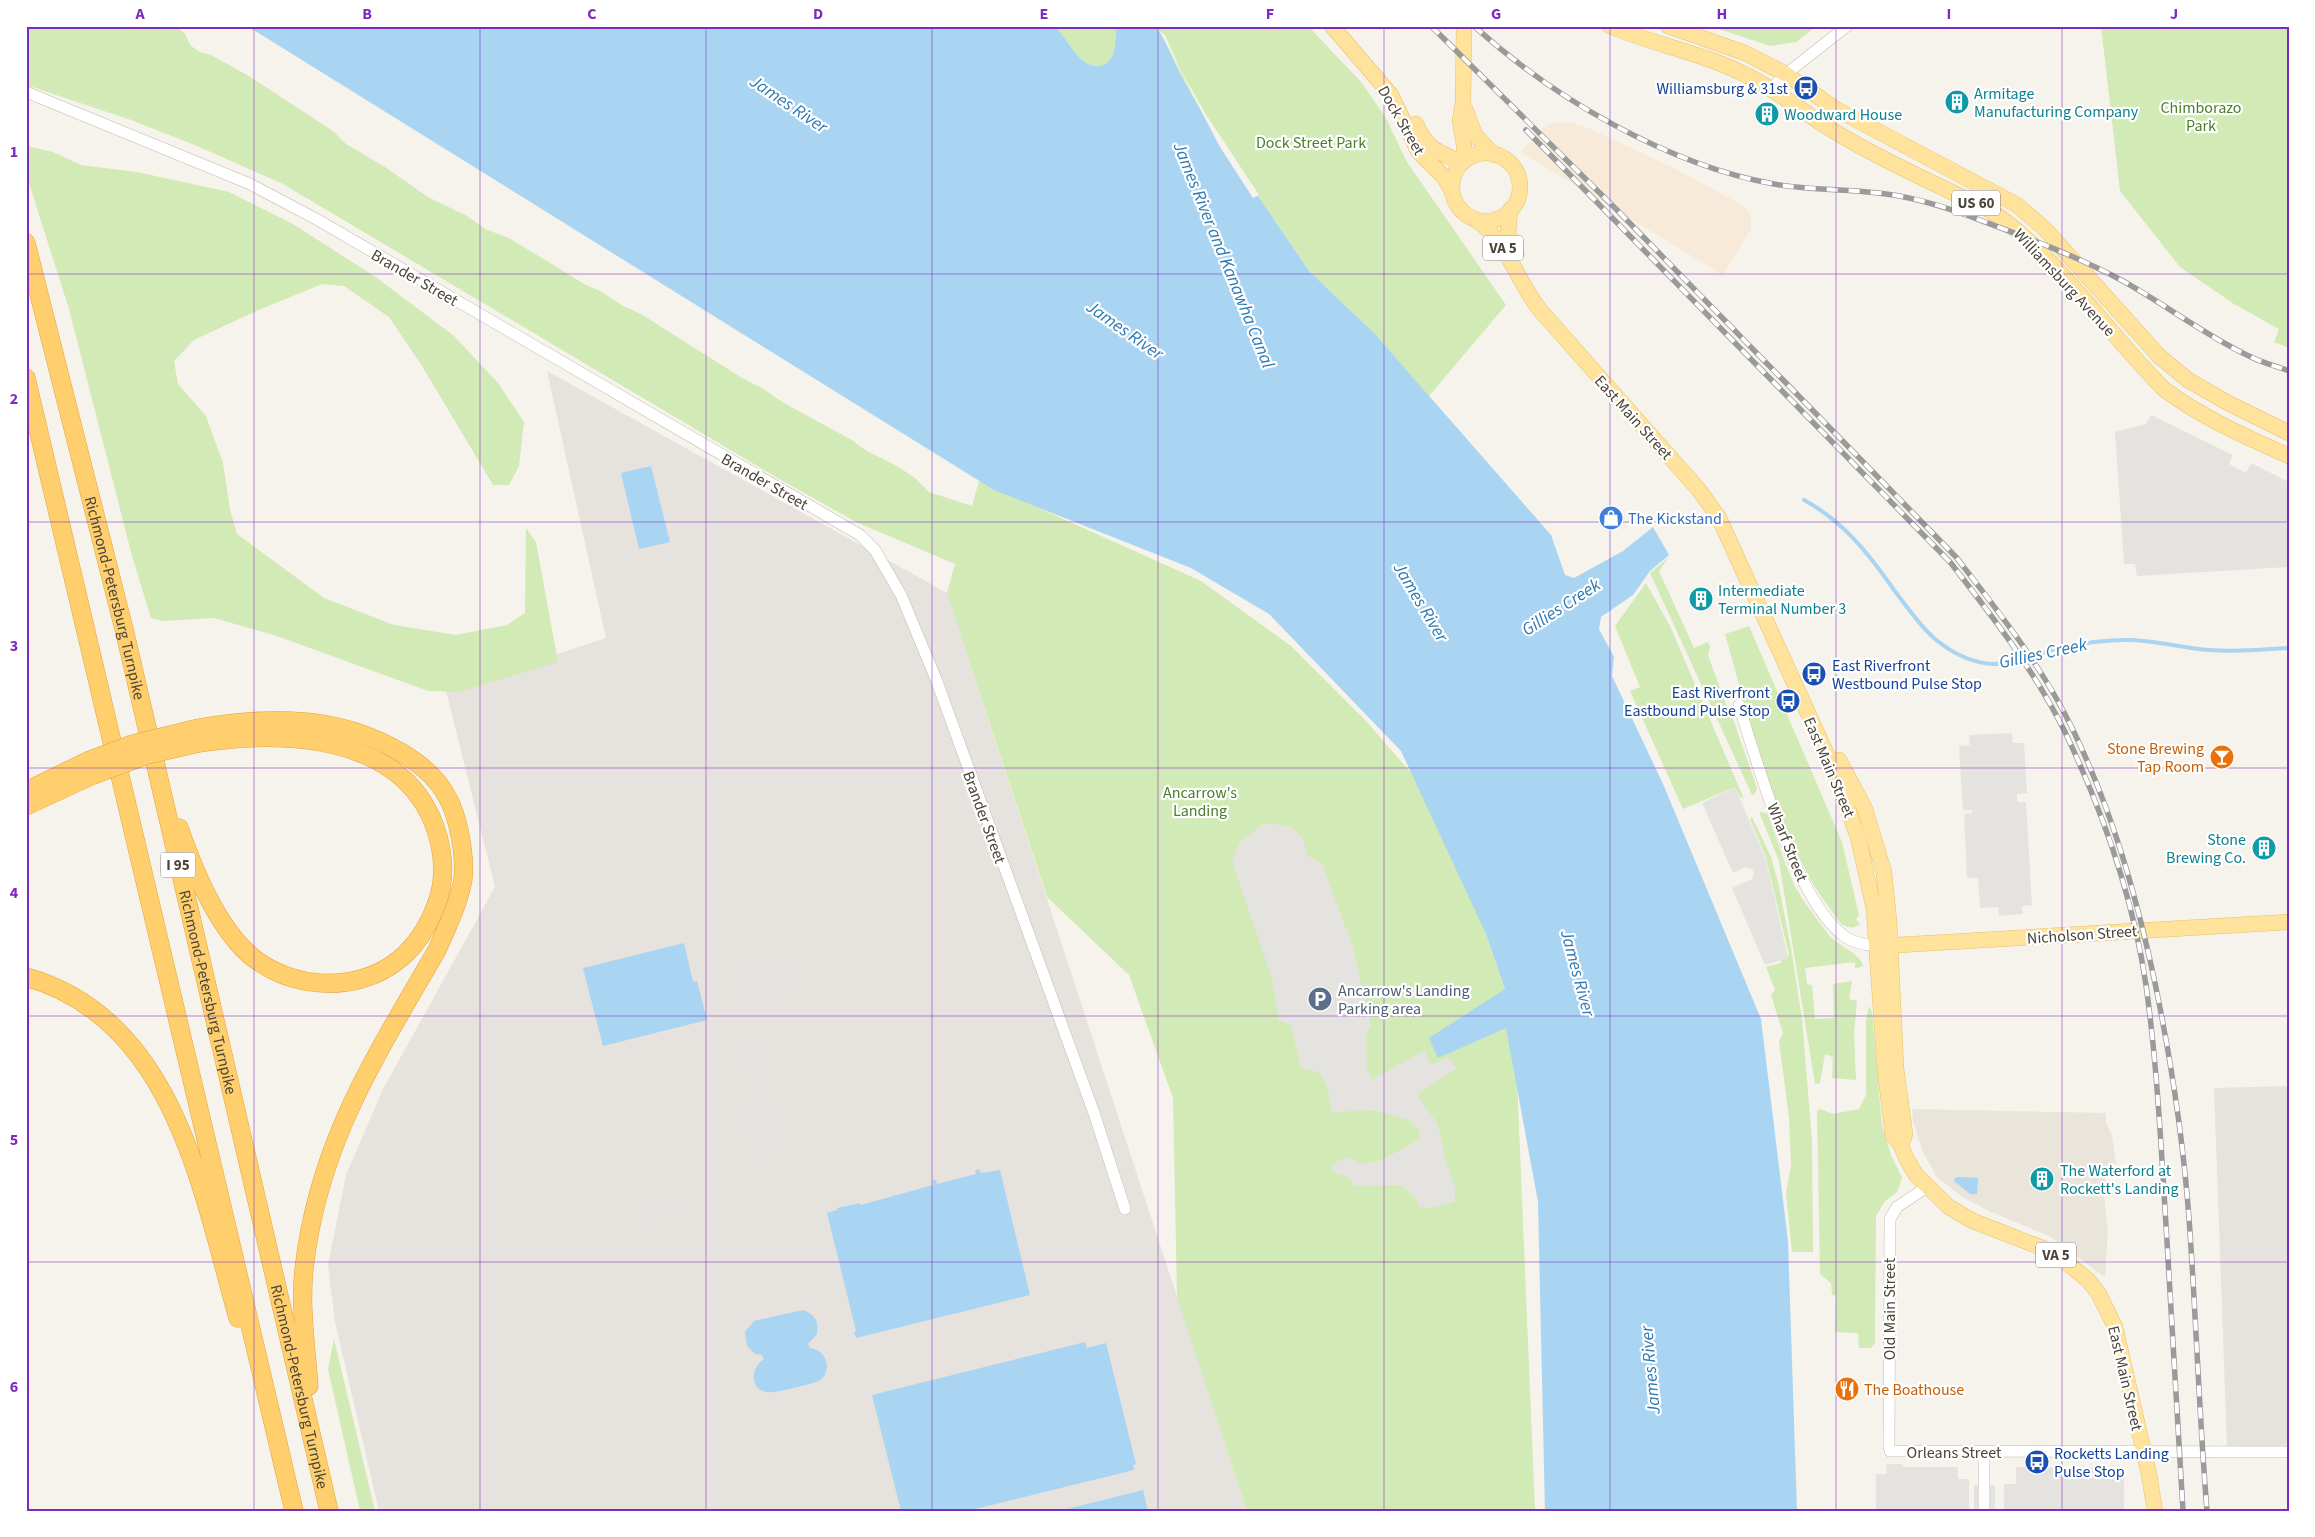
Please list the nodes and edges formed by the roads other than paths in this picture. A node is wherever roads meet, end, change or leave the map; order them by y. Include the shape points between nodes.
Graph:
1 (1332, 26) edge
2 (1341, 26) edge
3 (1610, 26) edge
4 (1668, 26) edge
5 (1847, 26) edge
6 (1464, 27) edge
7 (1786, 74) junction
8 (1772, 88) junction
9 (26, 92) edge
10 (1463, 103) junction
11 (1494, 155) junction
12 (1463, 162) junction
13 (1452, 191) junction
14 (1510, 210) junction
15 (1476, 220) junction
16 (26, 243) edge
17 (26, 378) edge
18 (2289, 433) edge
19 (2289, 456) edge
20 (136, 680) junction
21 (1739, 705) dead end
22 (199, 736) junction
23 (91, 768) junction
24 (26, 791) edge
25 (26, 806) edge
26 (2289, 922) edge
27 (1883, 946) junction
28 (26, 977) edge
29 (1927, 1187) junction
30 (1125, 1209) dead end
31 (276, 1436) junction
32 (1889, 1450) joint
33 (1984, 1452) junction
34 (2143, 1452) junction
35 (2289, 1452) edge
36 (324, 1488) junction
37 (294, 1511) edge
38 (330, 1511) edge
39 (1984, 1511) edge
40 (2155, 1511) edge

1 - 13 main road, Dock Street via 1388,90 1418,151
2 - 12 main road, Dock Street via 1396,87 1426,142 1442,155
3 - 8 main road, Williamsburg Avenue / US 60 via 1724,64
4 - 7 main road, Williamsburg Avenue / US 60 via 1737,49
5 - 7 street
6 - 10 main road, VA 5
7 - 8 street
7 - 18 main road, Williamsburg Avenue / US 60 via 1834,108 2017,206 2045,230 2159,356 2188,380
8 - 19 main road, Williamsburg Avenue / US 60 via 1853,142 2009,223 2047,259 2165,390 2213,421
9 - 30 street, Brander Street via 250,184 310,216 860,535 875,550 901,595 936,679 1094,1113
10 - 11 main road, VA 5 via 1475,135
10 - 12 main road, VA 5 via 1460,121
11 - 12 main road via 1475,155
11 - 14 main road, VA 5 via 1506,160 1517,175 1519,193
12 - 13 main road, VA 5 via 1453,178
13 - 15 main road, VA 5 via 1462,212
14 - 15 main road via 1505,216 1491,221
14 - 27 main road, East Main Street / VA 5 via 1510,242 1542,297 1710,487 1730,518 1870,822 1884,872
15 - 27 main road, East Main Street / VA 5 via 1498,240 1540,310 1699,490 1719,518 1846,800 1861,846
16 - 20 highway, Richmond-Petersburg Turnpike / I 95
17 - 31 highway, Richmond-Petersburg Turnpike / I 95
20 - 22 highway via 160,772 185,844 206,892 238,943 272,970 320,983 364,978 384,970 408,951 432,915 442,878 436,830 410,787 366,756 321,741
20 - 36 highway, Richmond-Petersburg Turnpike / I 95
21 - 27 street, Wharf Street via 1777,817 1806,887 1838,932 1858,944
22 - 23 highway, bridge via 147,755
22 - 36 highway via 251,721 295,720 347,728 384,742 417,763 440,783 452,805 462,849 460,890 438,950 350,1104 328,1159 316,1202 304,1270 304,1298 310,1394
23 - 24 highway
23 - 25 highway
26 - 27 main road, Nicholson Street
27 - 29 main road, East Main Street / VA 5 via 1904,1134 1901,1145 1906,1158
28 - 31 highway via 69,995 107,1021 138,1053 163,1093 193,1164
29 - 32 street, Old Main Street via 1897,1207 1890,1220
29 - 34 main road, East Main Street / VA 5 via 1959,1214 2045,1249 2088,1280 2099,1294 2115,1327
31 - 37 highway, Richmond-Petersburg Turnpike / I 95
32 - 33 street, Orleans Street
33 - 34 street, Orleans Street
33 - 39 street
34 - 35 street, Orleans Street
34 - 40 main road, East Main Street / VA 5
36 - 38 highway, Richmond-Petersburg Turnpike / I 95

